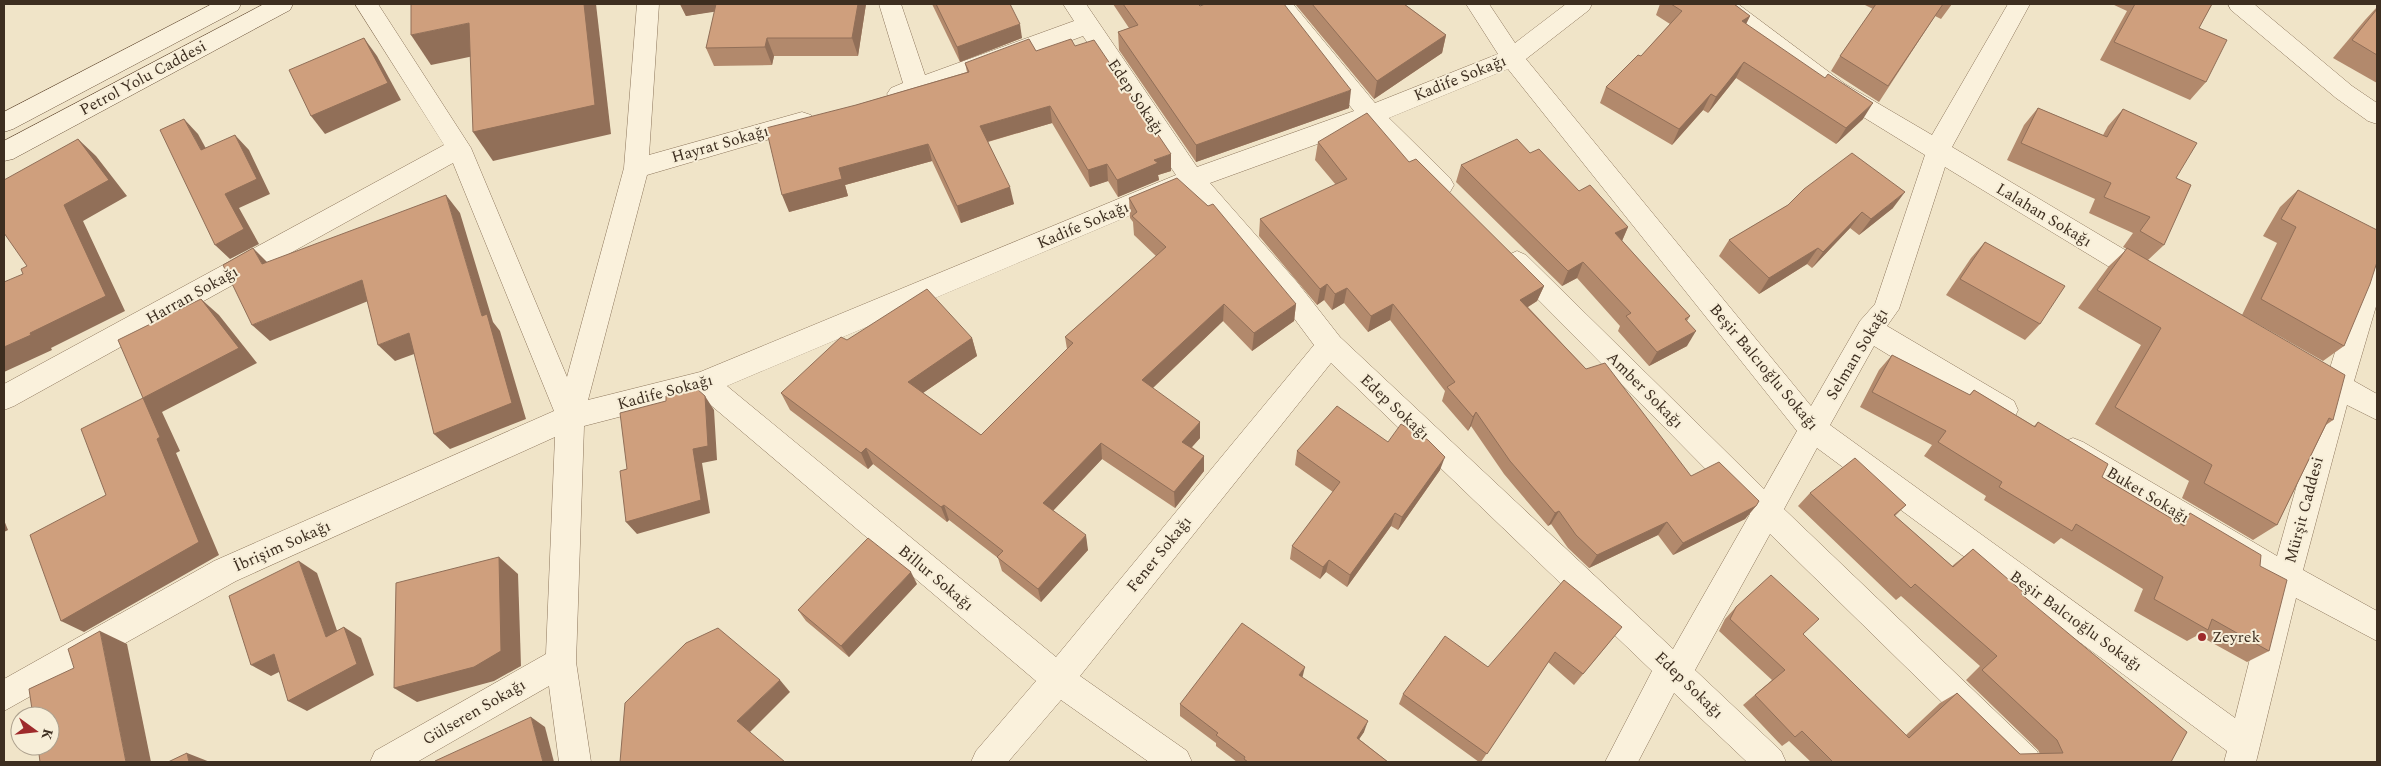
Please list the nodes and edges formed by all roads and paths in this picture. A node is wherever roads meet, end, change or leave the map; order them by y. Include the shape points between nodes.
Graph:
1 (230, 4) edge
2 (282, 4) edge
3 (366, 4) edge
4 (648, 4) edge
5 (890, 4) edge
6 (1280, 4) edge
7 (1477, 4) edge
8 (1581, 4) edge
9 (1723, 4) edge
10 (2020, 4) edge
11 (2239, 4) edge
12 (1081, 14) edge
13 (1512, 58) junction
14 (917, 89) junction
15 (879, 99) edge
16 (823, 115) edge
17 (1371, 115) junction
18 (2377, 115) edge
19 (4, 123) edge
20 (459, 148) junction
21 (1938, 151) junction
22 (4, 152) edge
23 (636, 168) junction
24 (1192, 179) junction
25 (1461, 205) edge
26 (1502, 247) edge
27 (2377, 261) edge
28 (2165, 286) edge
29 (1869, 329) junction
30 (1330, 345) junction
31 (2286, 357) edge
32 (704, 383) junction
33 (2338, 387) junction
34 (4, 398) edge
35 (2377, 408) edge
36 (570, 417) junction
37 (1813, 429) junction
38 (1766, 511) junction
39 (2286, 578) junction
40 (2377, 627) edge
41 (561, 662) junction
42 (1671, 667) junction
43 (1058, 679) junction
44 (4, 696) edge
45 (2242, 753) edge
46 (386, 762) edge
47 (575, 762) edge
48 (987, 762) edge
49 (1176, 762) edge
50 (1621, 762) edge
51 (1770, 762) edge
52 (2026, 762) edge

1 - 19 street, Petrol Yolu Caddesi
2 - 22 street, Petrol Yolu Caddesi
3 - 20 street
4 - 23 street
5 - 14 street
6 - 17 street
7 - 13 street, Beşir Balcıoğlu Sokağı
8 - 13 street, Kadife Sokağı
9 - 21 street, Lalahan Sokağı via 1837,90
10 - 21 street, Selman Sokağı
11 - 18 street via 2344,92
12 - 14 street
12 - 24 street, Edep Sokağı
13 - 17 street, Kadife Sokağı
13 - 37 street, Beşir Balcıoğlu Sokağı
14 - 15 street
16 - 23 street, Hayrat Sokağı
17 - 24 street, Kadife Sokağı
17 - 25 street
20 - 34 street, Harran Sokağı
20 - 36 street
21 - 28 street, Lalahan Sokağı
21 - 29 street, Selman Sokağı via 1886,309
23 - 36 street
24 - 30 street, Edep Sokağı via 1288,290
24 - 32 street, Kadife Sokağı
26 - 38 street, Amber Sokağı
27 - 33 street, Mürşit Caddesi
29 - 37 street, Selman Sokağı
29 - 39 street, Buket Sokağı
30 - 42 street, Edep Sokağı
30 - 43 street, Fener Sokağı
31 - 33 street
32 - 36 street, Kadife Sokağı
32 - 43 street, Billur Sokağı
33 - 35 street
33 - 39 street, Mürşit Caddesi
36 - 41 street
36 - 44 street, İbrişim Sokağı via 225,571
37 - 38 street, Selman Sokağı
37 - 45 street, Beşir Balcıoğlu Sokağı
38 - 42 street, Selman Sokağı via 1678,671
38 - 52 street, Amber Sokağı
39 - 40 street, Buket Sokağı
39 - 45 street, Mürşit Caddesi
41 - 46 street, Gülseren Sokağı
41 - 47 street
42 - 50 street, Selman Sokağı
42 - 51 street, Edep Sokağı
43 - 48 street, Fener Sokağı
43 - 49 street, Billur Sokağı

